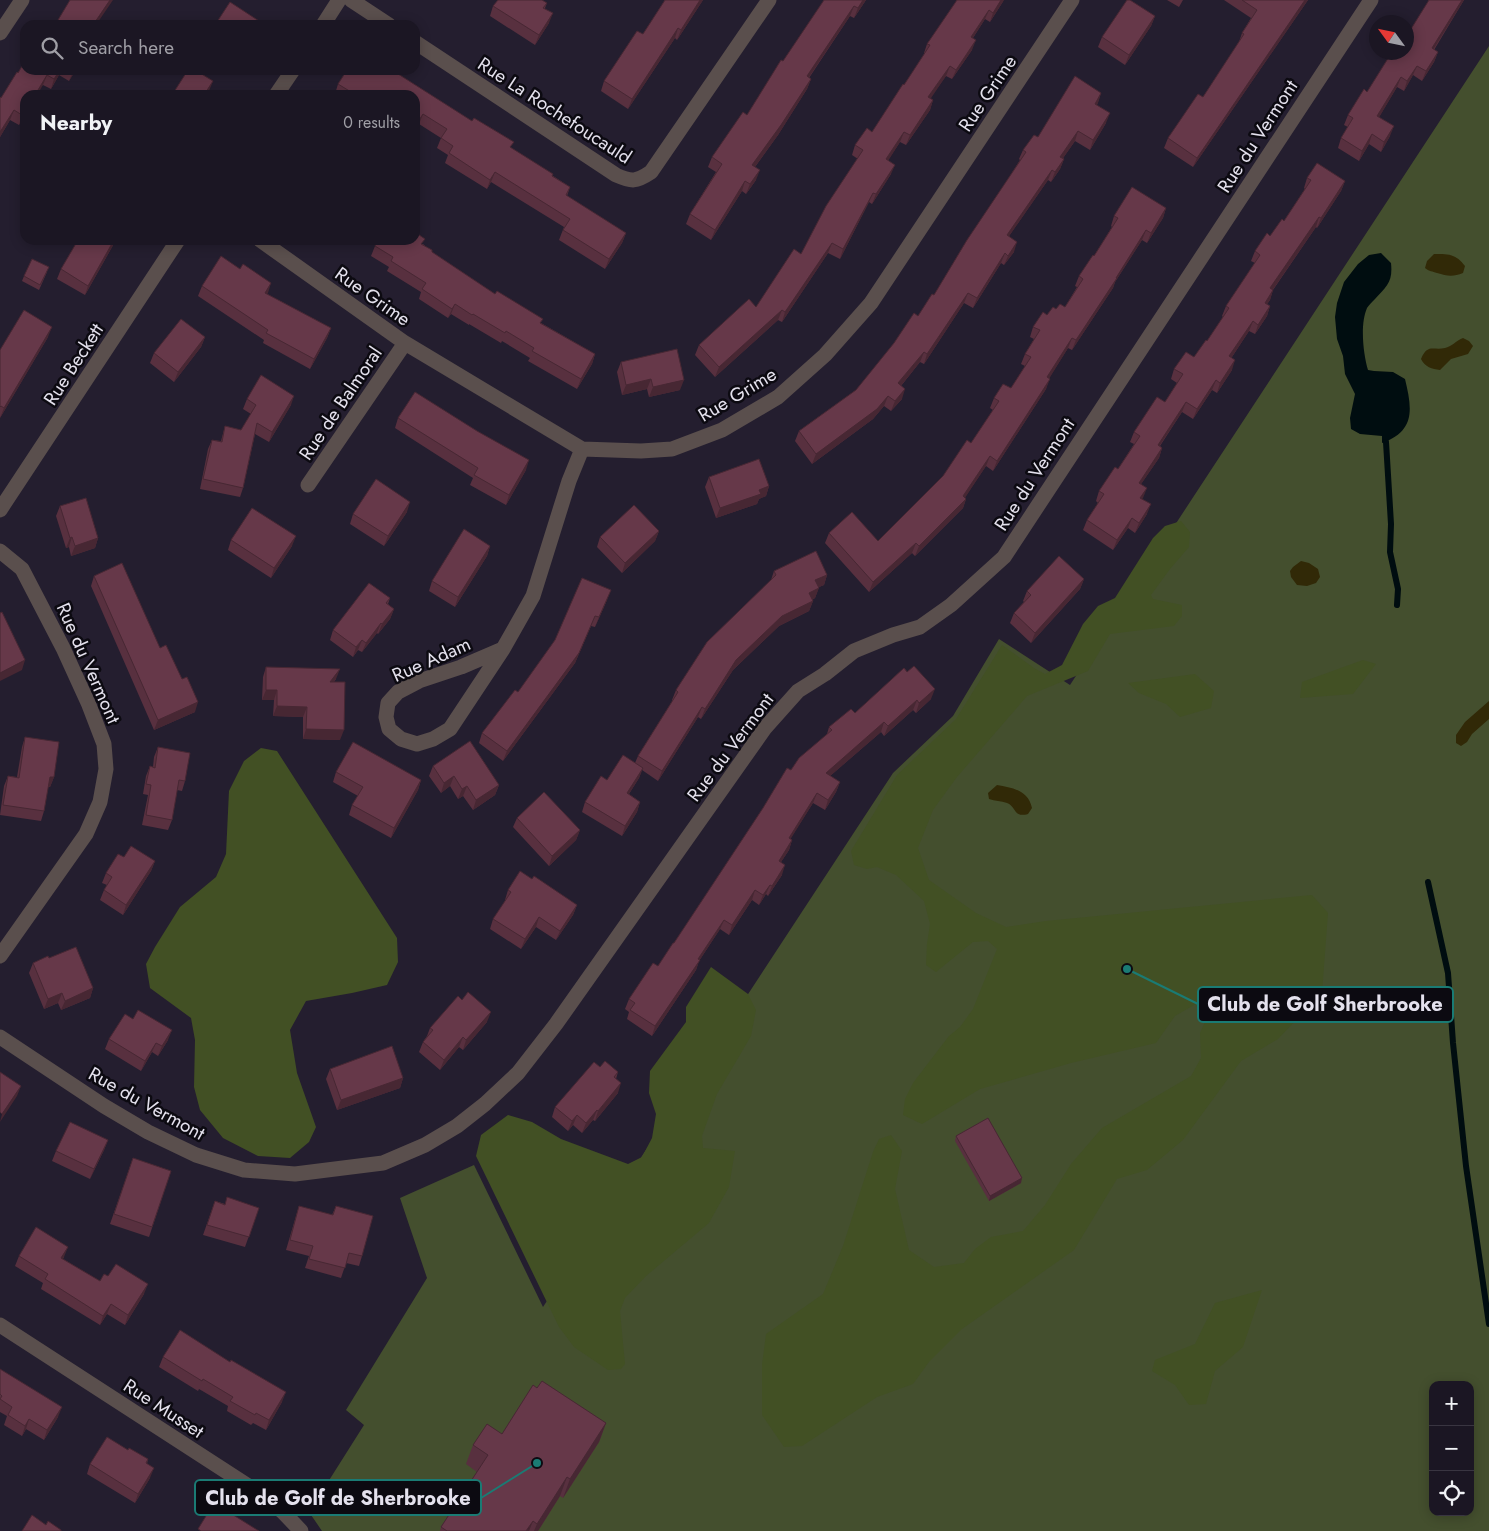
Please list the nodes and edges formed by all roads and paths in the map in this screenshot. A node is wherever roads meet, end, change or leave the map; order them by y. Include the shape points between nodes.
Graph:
1 (22, 0) edge
2 (339, 0) edge
3 (351, 0) edge
4 (769, 0) edge
5 (1072, 0) edge
6 (1370, 0) edge
7 (326, 20) edge
8 (381, 20) edge
9 (0, 33) edge
10 (420, 45) edge
11 (289, 75) edge
12 (279, 90) edge
13 (175, 245) edge
14 (267, 245) edge
15 (405, 343) junction
16 (582, 449) junction
17 (308, 485) dead end
18 (0, 510) edge
19 (0, 551) edge
20 (503, 649) junction
21 (0, 956) edge
22 (0, 1037) edge
23 (0, 1325) edge
24 (301, 1531) edge

1 - 9 street
2 - 7 street
3 - 8 street
4 - 10 street, Rue La Rochefoucauld via 651,172 640,180 629,181 616,175
5 - 16 street, Rue Grime via 871,303 825,355 778,397 722,430 672,449
6 - 22 street, Rue du Vermont via 1004,557 951,605 920,627 854,651 798,691 765,728 518,1073 457,1126 425,1145 383,1163 295,1174 244,1170 196,1155 148,1132
11 - 12 street
13 - 18 street, Rue Beckett
14 - 15 street, Rue Grime
15 - 16 street, Rue Grime
15 - 17 street, Rue de Balmoral
16 - 20 street, Rue Adam via 533,596
19 - 21 street, Rue du Vermont via 22,569 63,648 104,744 106,768 100,802 86,834
20 - 20 street, Rue Adam via 450,729 417,744 401,739 389,729 386,717 388,703 398,692
23 - 24 street, Rue Musset via 267,1498

